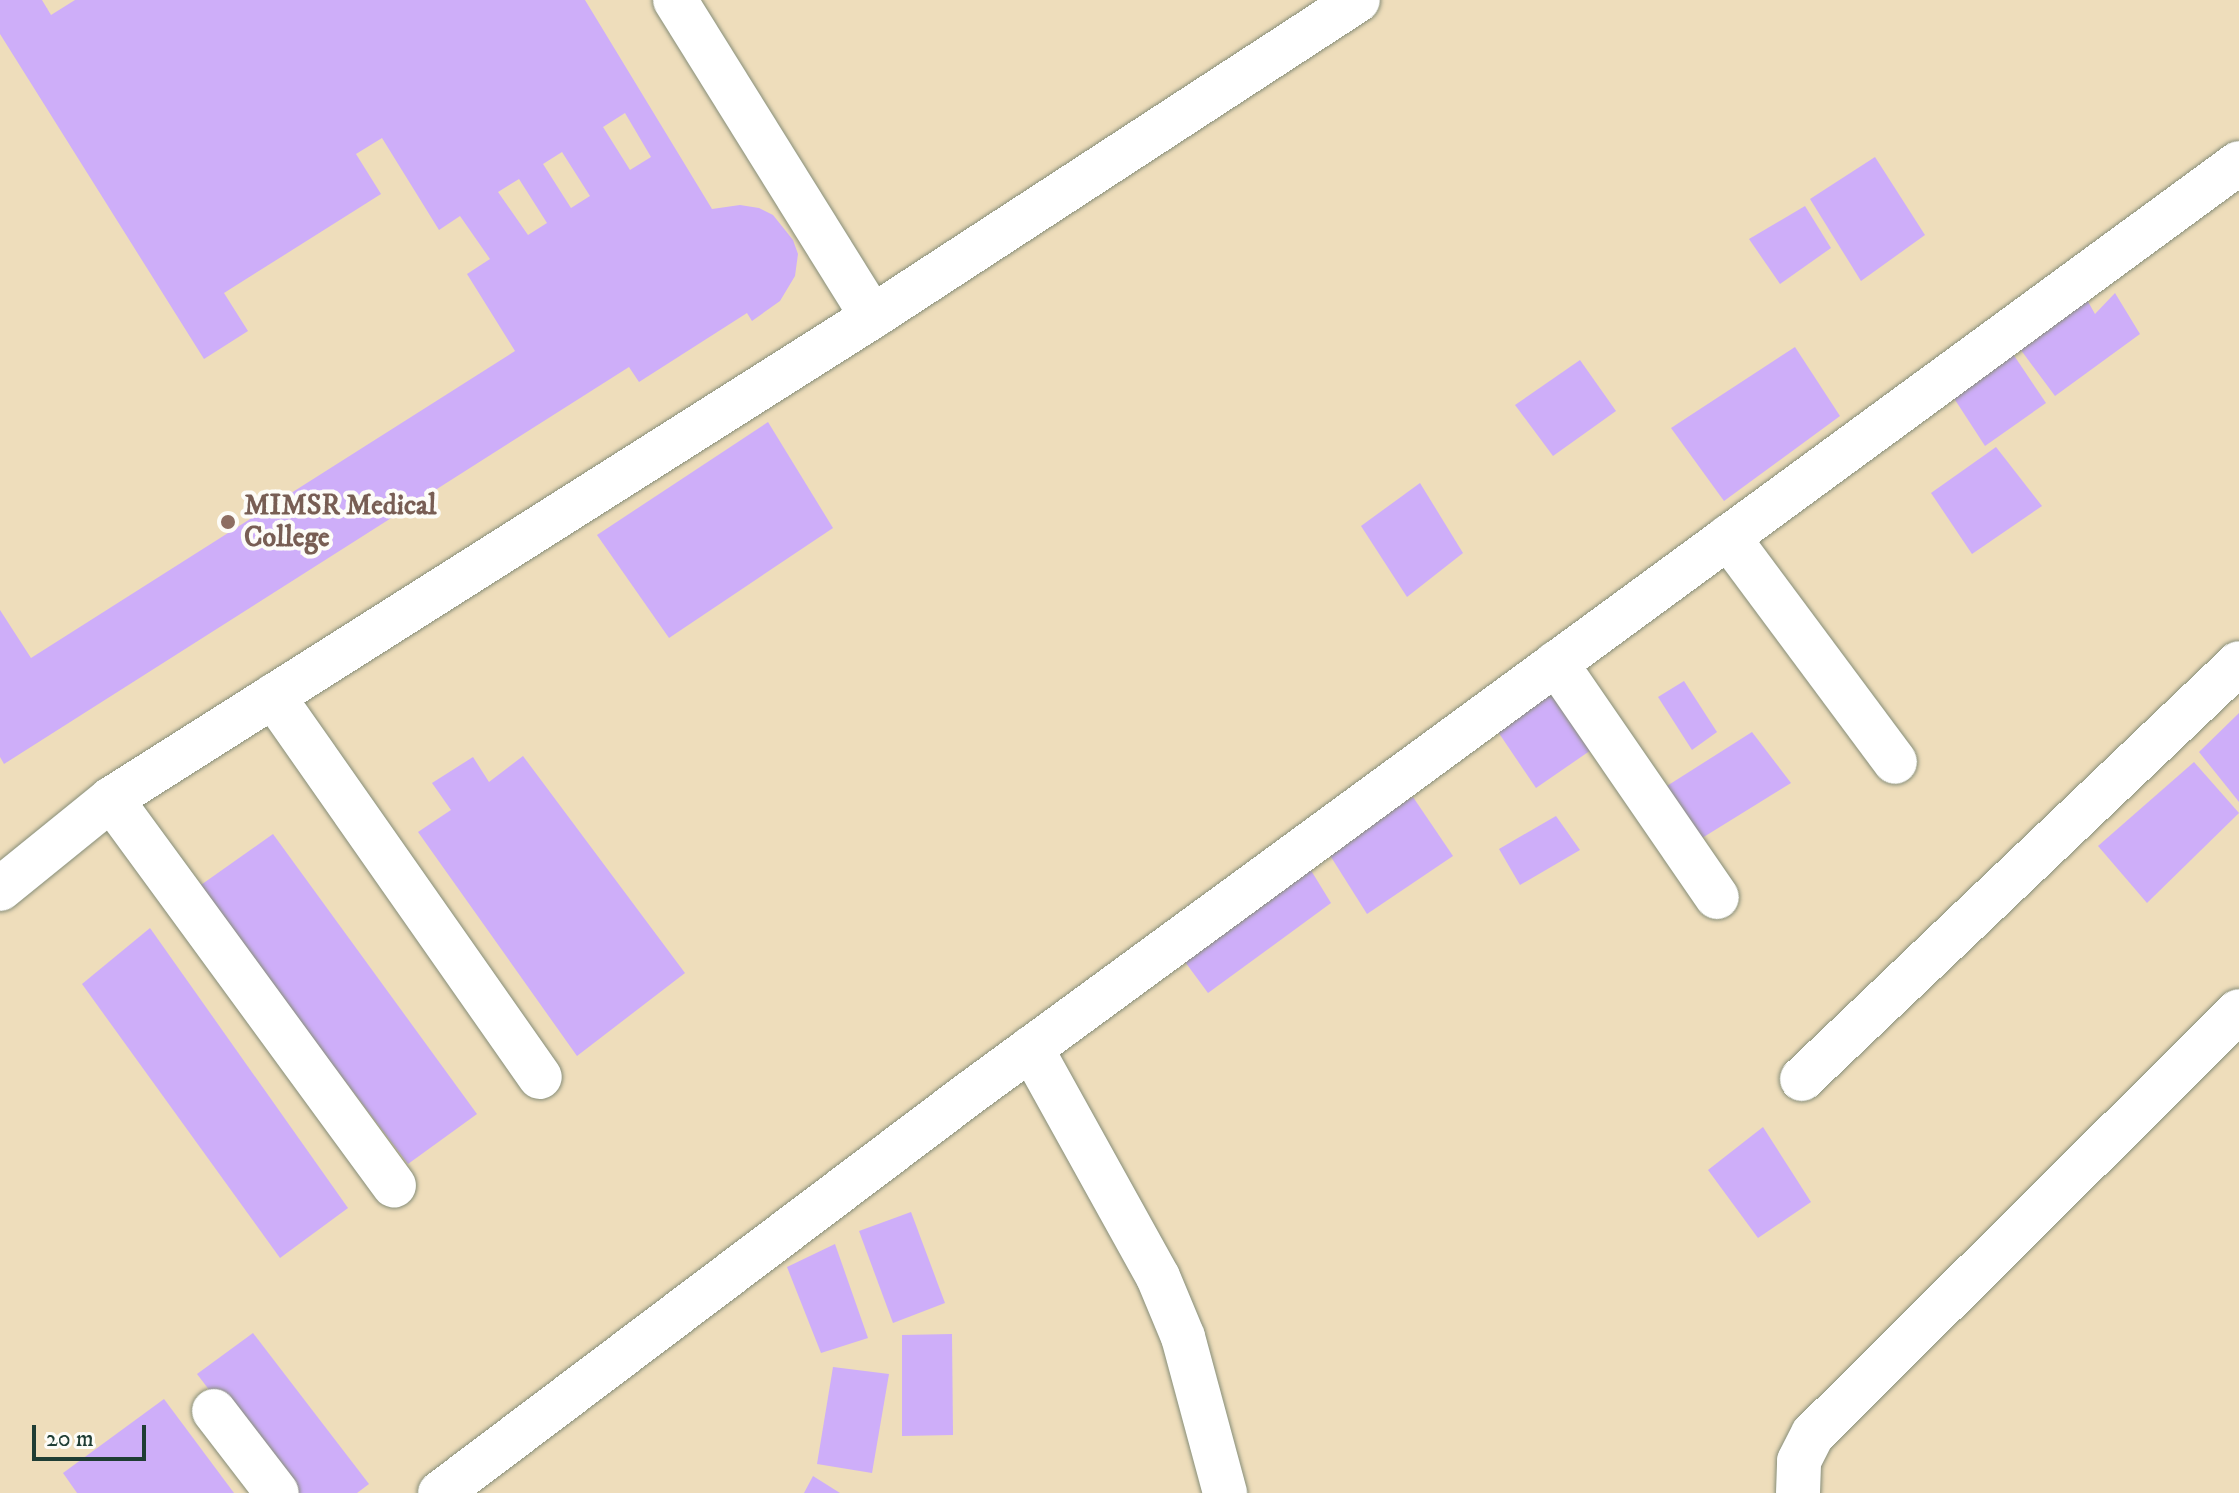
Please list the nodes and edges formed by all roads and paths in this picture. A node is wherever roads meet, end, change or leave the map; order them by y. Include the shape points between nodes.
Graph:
1 (675, 0) edge
2 (1358, 0) edge
3 (2239, 163) edge
4 (872, 317) junction
5 (1728, 537) junction
6 (1556, 663) junction
7 (2239, 663) edge
8 (273, 696) junction
9 (1895, 762) dead end
10 (111, 799) junction
11 (0, 889) edge
12 (1717, 897) dead end
13 (2239, 1011) edge
14 (1031, 1048) junction
15 (540, 1077) dead end
16 (1802, 1079) dead end
17 (394, 1185) dead end
18 (214, 1411) dead end
19 (277, 1493) edge
20 (440, 1493) edge
21 (1225, 1493) edge
22 (1798, 1493) edge

1 - 4 street
2 - 4 street
3 - 5 street
4 - 8 street
5 - 6 street
5 - 9 street
6 - 12 street
6 - 14 street
7 - 16 street
8 - 10 street
8 - 15 street
10 - 11 street
10 - 17 street
13 - 22 street via 1813,1434 1799,1461
14 - 20 street
14 - 21 street via 1158,1277 1183,1337
18 - 19 street

